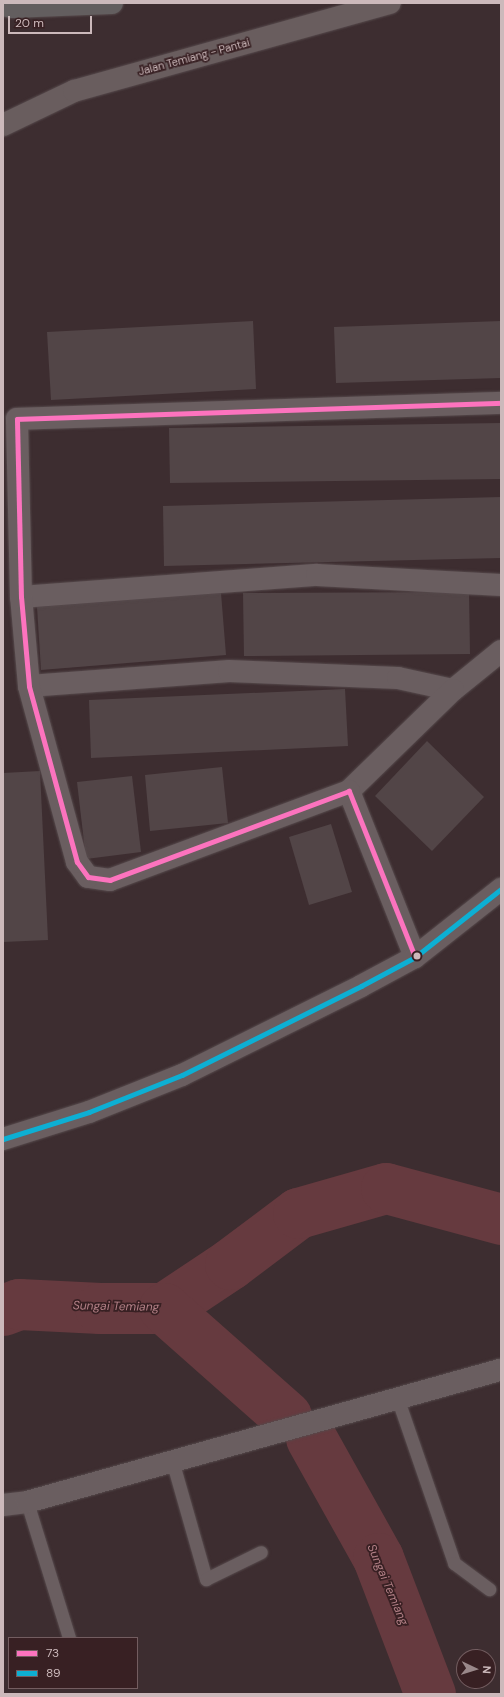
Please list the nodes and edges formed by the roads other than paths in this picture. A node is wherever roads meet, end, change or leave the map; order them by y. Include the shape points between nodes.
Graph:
1 (112, 3) edge
2 (390, 3) edge
3 (3, 5) edge
4 (3, 125) edge
5 (501, 403) edge
6 (501, 585) edge
7 (22, 596) junction
8 (501, 651) edge
9 (29, 686) junction
10 (453, 690) junction
11 (349, 791) junction
12 (501, 889) edge
13 (415, 957) junction
14 (3, 1139) edge
15 (501, 1370) edge
16 (397, 1397) junction
17 (172, 1460) junction
18 (27, 1502) junction
19 (3, 1505) edge
20 (261, 1552) dead end
21 (489, 1589) dead end
22 (69, 1637) edge

1 - 3 highway via 12,7
2 - 4 main road, Jalan Temiang - Pantai via 74,91
5 - 7 street via 17,419
6 - 7 street via 317,575
7 - 9 street
8 - 10 street
9 - 10 street via 230,671 398,678
9 - 11 street via 77,862 88,877 110,880
10 - 11 street
11 - 13 street
12 - 13 street
13 - 14 street via 182,1075 90,1112
15 - 16 street
16 - 17 street
16 - 21 lane via 454,1563
17 - 18 street
17 - 20 lane via 206,1579
18 - 19 street
18 - 22 lane

